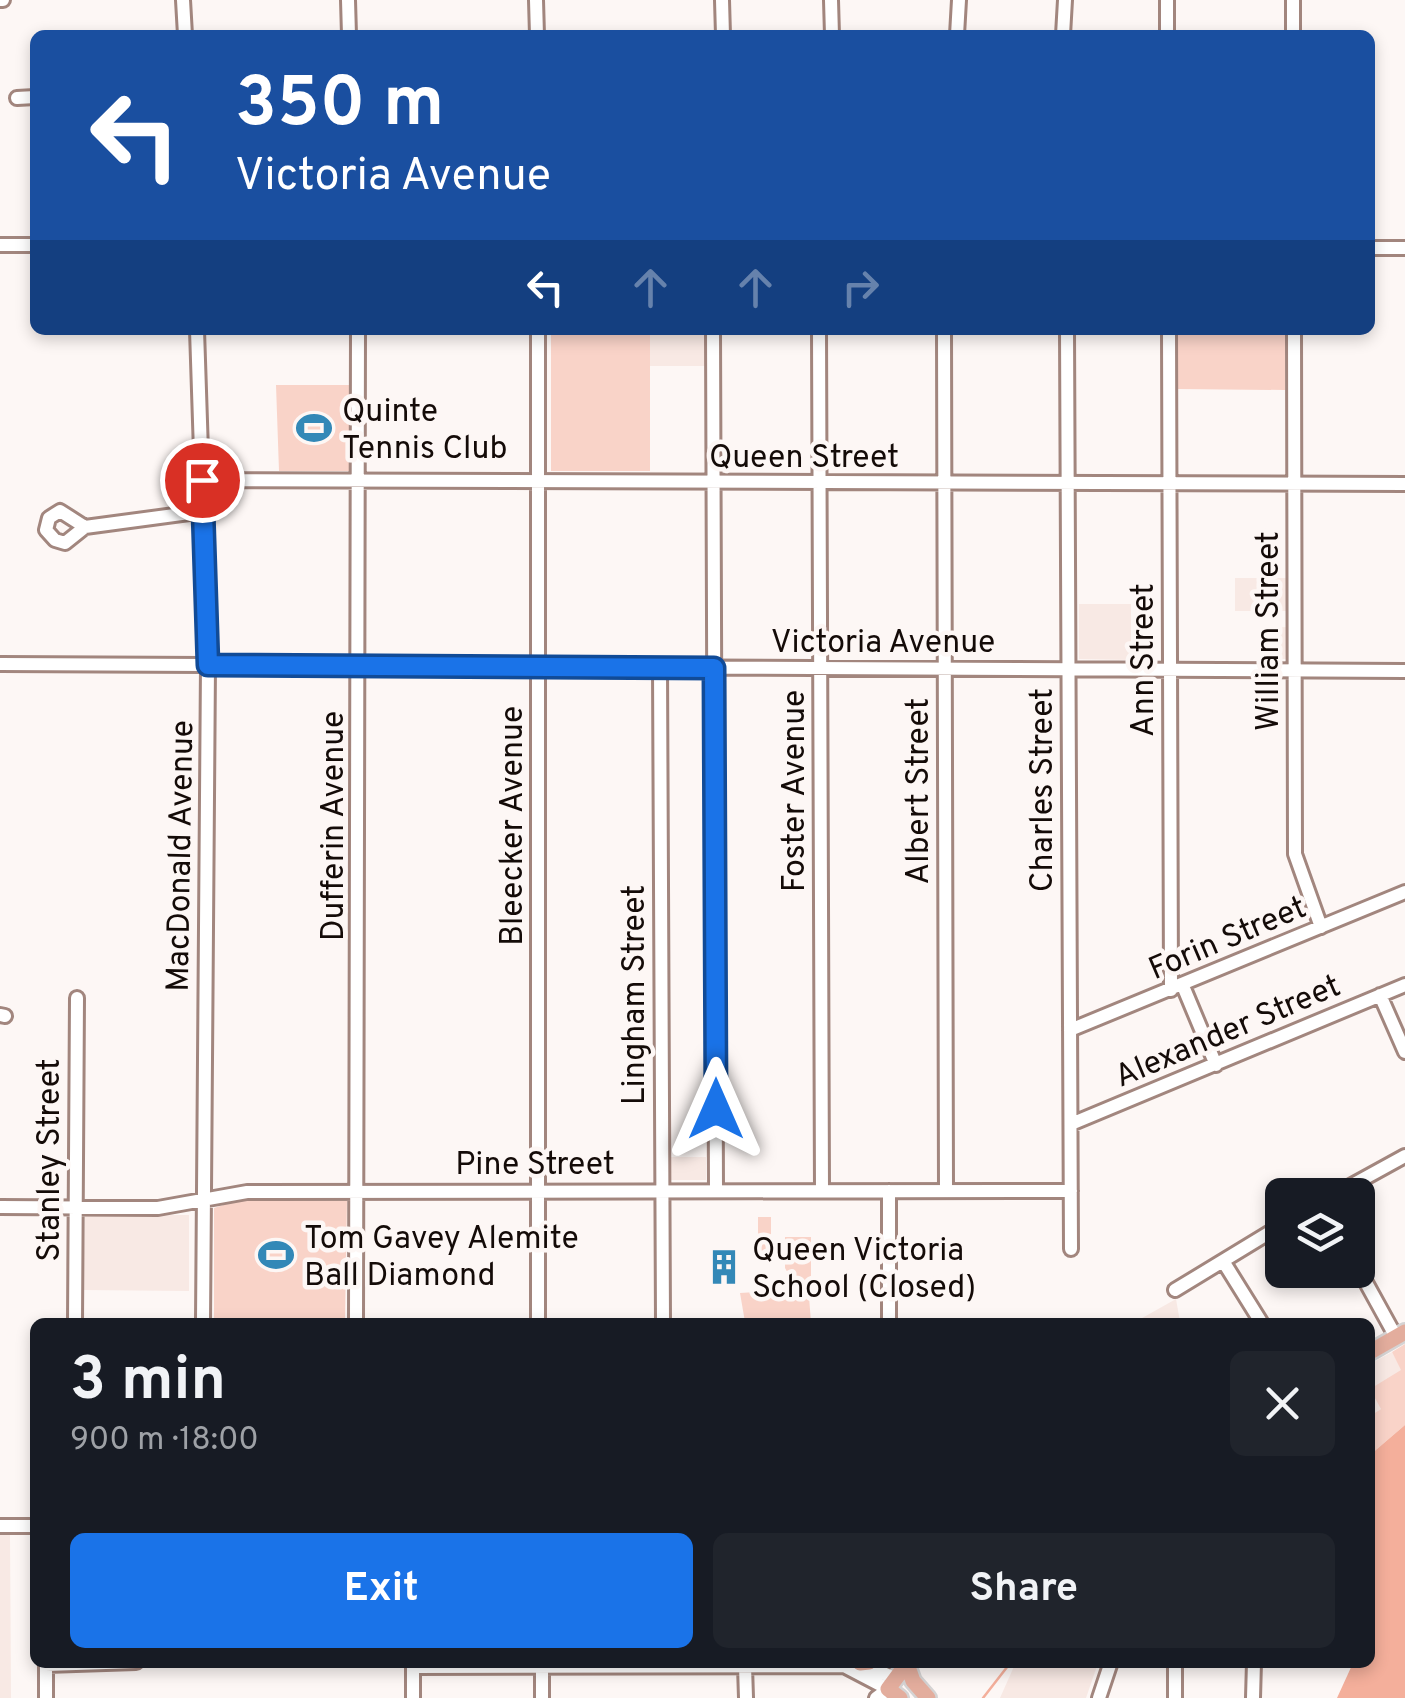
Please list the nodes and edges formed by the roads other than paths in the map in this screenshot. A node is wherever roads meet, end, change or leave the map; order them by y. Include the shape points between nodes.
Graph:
1 (183, 0) edge
2 (348, 0) edge
3 (536, 0) edge
4 (722, 0) edge
5 (831, 0) edge
6 (959, 0) edge
7 (1065, 0) edge
8 (1167, 0) edge
9 (1292, 0) edge
10 (184, 30) edge
11 (349, 30) edge
12 (536, 30) edge
13 (722, 30) edge
14 (832, 30) edge
15 (957, 30) edge
16 (1063, 30) edge
17 (1167, 30) edge
18 (1293, 30) edge
19 (17, 98) dead end
20 (30, 98) edge
21 (0, 245) edge
22 (30, 245) edge
23 (1375, 248) edge
24 (1405, 248) edge
25 (197, 335) edge
26 (358, 335) edge
27 (538, 335) edge
28 (712, 335) edge
29 (819, 335) edge
30 (944, 335) edge
31 (1067, 335) edge
32 (1169, 335) edge
33 (1294, 335) edge
34 (202, 480) junction
35 (538, 482) junction
36 (361, 483) junction
37 (713, 483) junction
38 (820, 484) junction
39 (945, 484) junction
40 (1068, 484) junction
41 (1169, 484) junction
42 (1294, 484) junction
43 (1405, 484) edge
44 (204, 510) junction
45 (86, 528) dead end
46 (0, 664) edge
47 (208, 665) junction
48 (360, 666) junction
49 (660, 667) junction
50 (538, 668) junction
51 (714, 668) junction
52 (820, 668) junction
53 (944, 668) junction
54 (1068, 668) junction
55 (1169, 669) junction
56 (1294, 671) junction
57 (1405, 671) edge
58 (1405, 892) edge
59 (1322, 927) junction
60 (1405, 985) edge
61 (1177, 988) junction
62 (1380, 995) junction
63 (77, 998) dead end
64 (1070, 1030) junction
65 (1405, 1052) edge
66 (1216, 1064) junction
67 (1071, 1124) junction
68 (1405, 1156) edge
69 (1365, 1178) edge
70 (358, 1190) junction
71 (538, 1191) junction
72 (662, 1191) junction
73 (716, 1191) junction
74 (822, 1191) junction
75 (889, 1191) junction
76 (946, 1191) junction
77 (1071, 1191) junction
78 (204, 1201) junction
79 (0, 1206) edge
80 (76, 1207) junction
81 (1265, 1236) edge
82 (1072, 1249) dead end
83 (1223, 1261) junction
84 (1371, 1288) edge
85 (1175, 1290) dead end
86 (75, 1318) edge
87 (203, 1318) edge
88 (356, 1318) edge
89 (538, 1318) edge
90 (663, 1318) edge
91 (889, 1318) edge
92 (1259, 1318) edge
93 (1400, 1334) edge
94 (1375, 1349) edge
95 (0, 1526) edge
96 (30, 1526) edge
97 (46, 1668) edge
98 (413, 1668) edge
99 (542, 1668) edge
100 (745, 1668) edge
101 (858, 1668) edge
102 (905, 1668) edge
103 (909, 1668) edge
104 (1109, 1668) edge
105 (1175, 1668) edge
106 (1254, 1668) edge
107 (890, 1692) edge
108 (46, 1698) edge
109 (414, 1698) edge
110 (542, 1698) edge
111 (746, 1698) edge
112 (918, 1698) edge
113 (928, 1698) edge
114 (1099, 1698) edge
115 (1175, 1698) edge
116 (1253, 1698) edge

1 - 10 street
2 - 11 street
3 - 12 street
4 - 13 street
5 - 14 street
6 - 15 street
7 - 16 street
8 - 17 street
9 - 18 street
19 - 20 street
21 - 22 street
23 - 24 street
25 - 34 street, MacDonald Avenue
26 - 36 street, Dufferin Avenue
27 - 35 street, Bleecker Avenue
28 - 37 street
29 - 38 street, Foster Avenue
30 - 39 street, Albert Street
31 - 40 street, Charles Street
32 - 41 street, Ann Street
33 - 42 street, William Street
34 - 36 street, Queen Street
34 - 44 street, MacDonald Avenue
35 - 36 street, Queen Street
35 - 37 street, Queen Street
35 - 50 street, Bleecker Avenue
36 - 48 street, Dufferin Avenue
37 - 38 street, Queen Street
37 - 51 street
38 - 39 street, Queen Street
38 - 52 street, Foster Avenue
39 - 40 street, Queen Street
39 - 53 street, Albert Street
40 - 41 street, Queen Street
40 - 54 street, Charles Street
41 - 42 street, Queen Street
41 - 55 street, Ann Street
42 - 43 street, Queen Street
42 - 56 street, William Street
44 - 45 street
44 - 47 street, MacDonald Avenue
46 - 47 street, Victoria Avenue
47 - 48 street, Victoria Avenue
47 - 78 street, MacDonald Avenue
48 - 50 street, Victoria Avenue
48 - 70 street, Dufferin Avenue
49 - 50 street, Victoria Avenue
49 - 51 street, Victoria Avenue
49 - 72 street, Lingham Street
50 - 71 street, Bleecker Avenue
51 - 52 street, Victoria Avenue
51 - 73 street
52 - 53 street, Victoria Avenue
52 - 74 street, Foster Avenue
53 - 54 street, Victoria Avenue
53 - 76 street, Albert Street
54 - 55 street, Victoria Avenue
54 - 64 street, Charles Street
55 - 56 street, Victoria Avenue
55 - 61 street, Ann Street
56 - 57 street, Victoria Avenue
56 - 59 street, William Street via 1296,864
58 - 59 street, Forin Street
59 - 61 street, Forin Street
60 - 62 street, Alexander Street
61 - 64 street, Forin Street
61 - 66 street, Ann Street
62 - 65 street
62 - 66 street, Alexander Street
63 - 80 street, Stanley Street
64 - 67 street, Charles Street
66 - 67 street, Alexander Street
67 - 77 street, Charles Street
68 - 69 street
70 - 71 street, Pine Street
70 - 78 street, Pine Street via 247,1192
70 - 88 street, Dufferin Avenue
71 - 72 street, Pine Street
71 - 89 street, Bleecker Avenue
72 - 73 street, Pine Street
72 - 90 street, Lingham Street
73 - 74 street, Pine Street
74 - 75 street, Pine Street
75 - 76 street, Pine Street
75 - 91 street
76 - 77 street, Pine Street
77 - 82 street, Charles Street
78 - 80 street, Pine Street
78 - 87 street, MacDonald Avenue
79 - 80 street, Pine Street
80 - 86 street, Stanley Street
81 - 83 street
83 - 85 street
83 - 92 street
84 - 93 street
93 - 94 main road
95 - 96 street
97 - 108 street
98 - 109 street
99 - 110 street
100 - 111 street
101 - 107 street
102 - 107 main road
103 - 113 main road
104 - 114 street
105 - 115 street
106 - 116 street
107 - 112 main road

